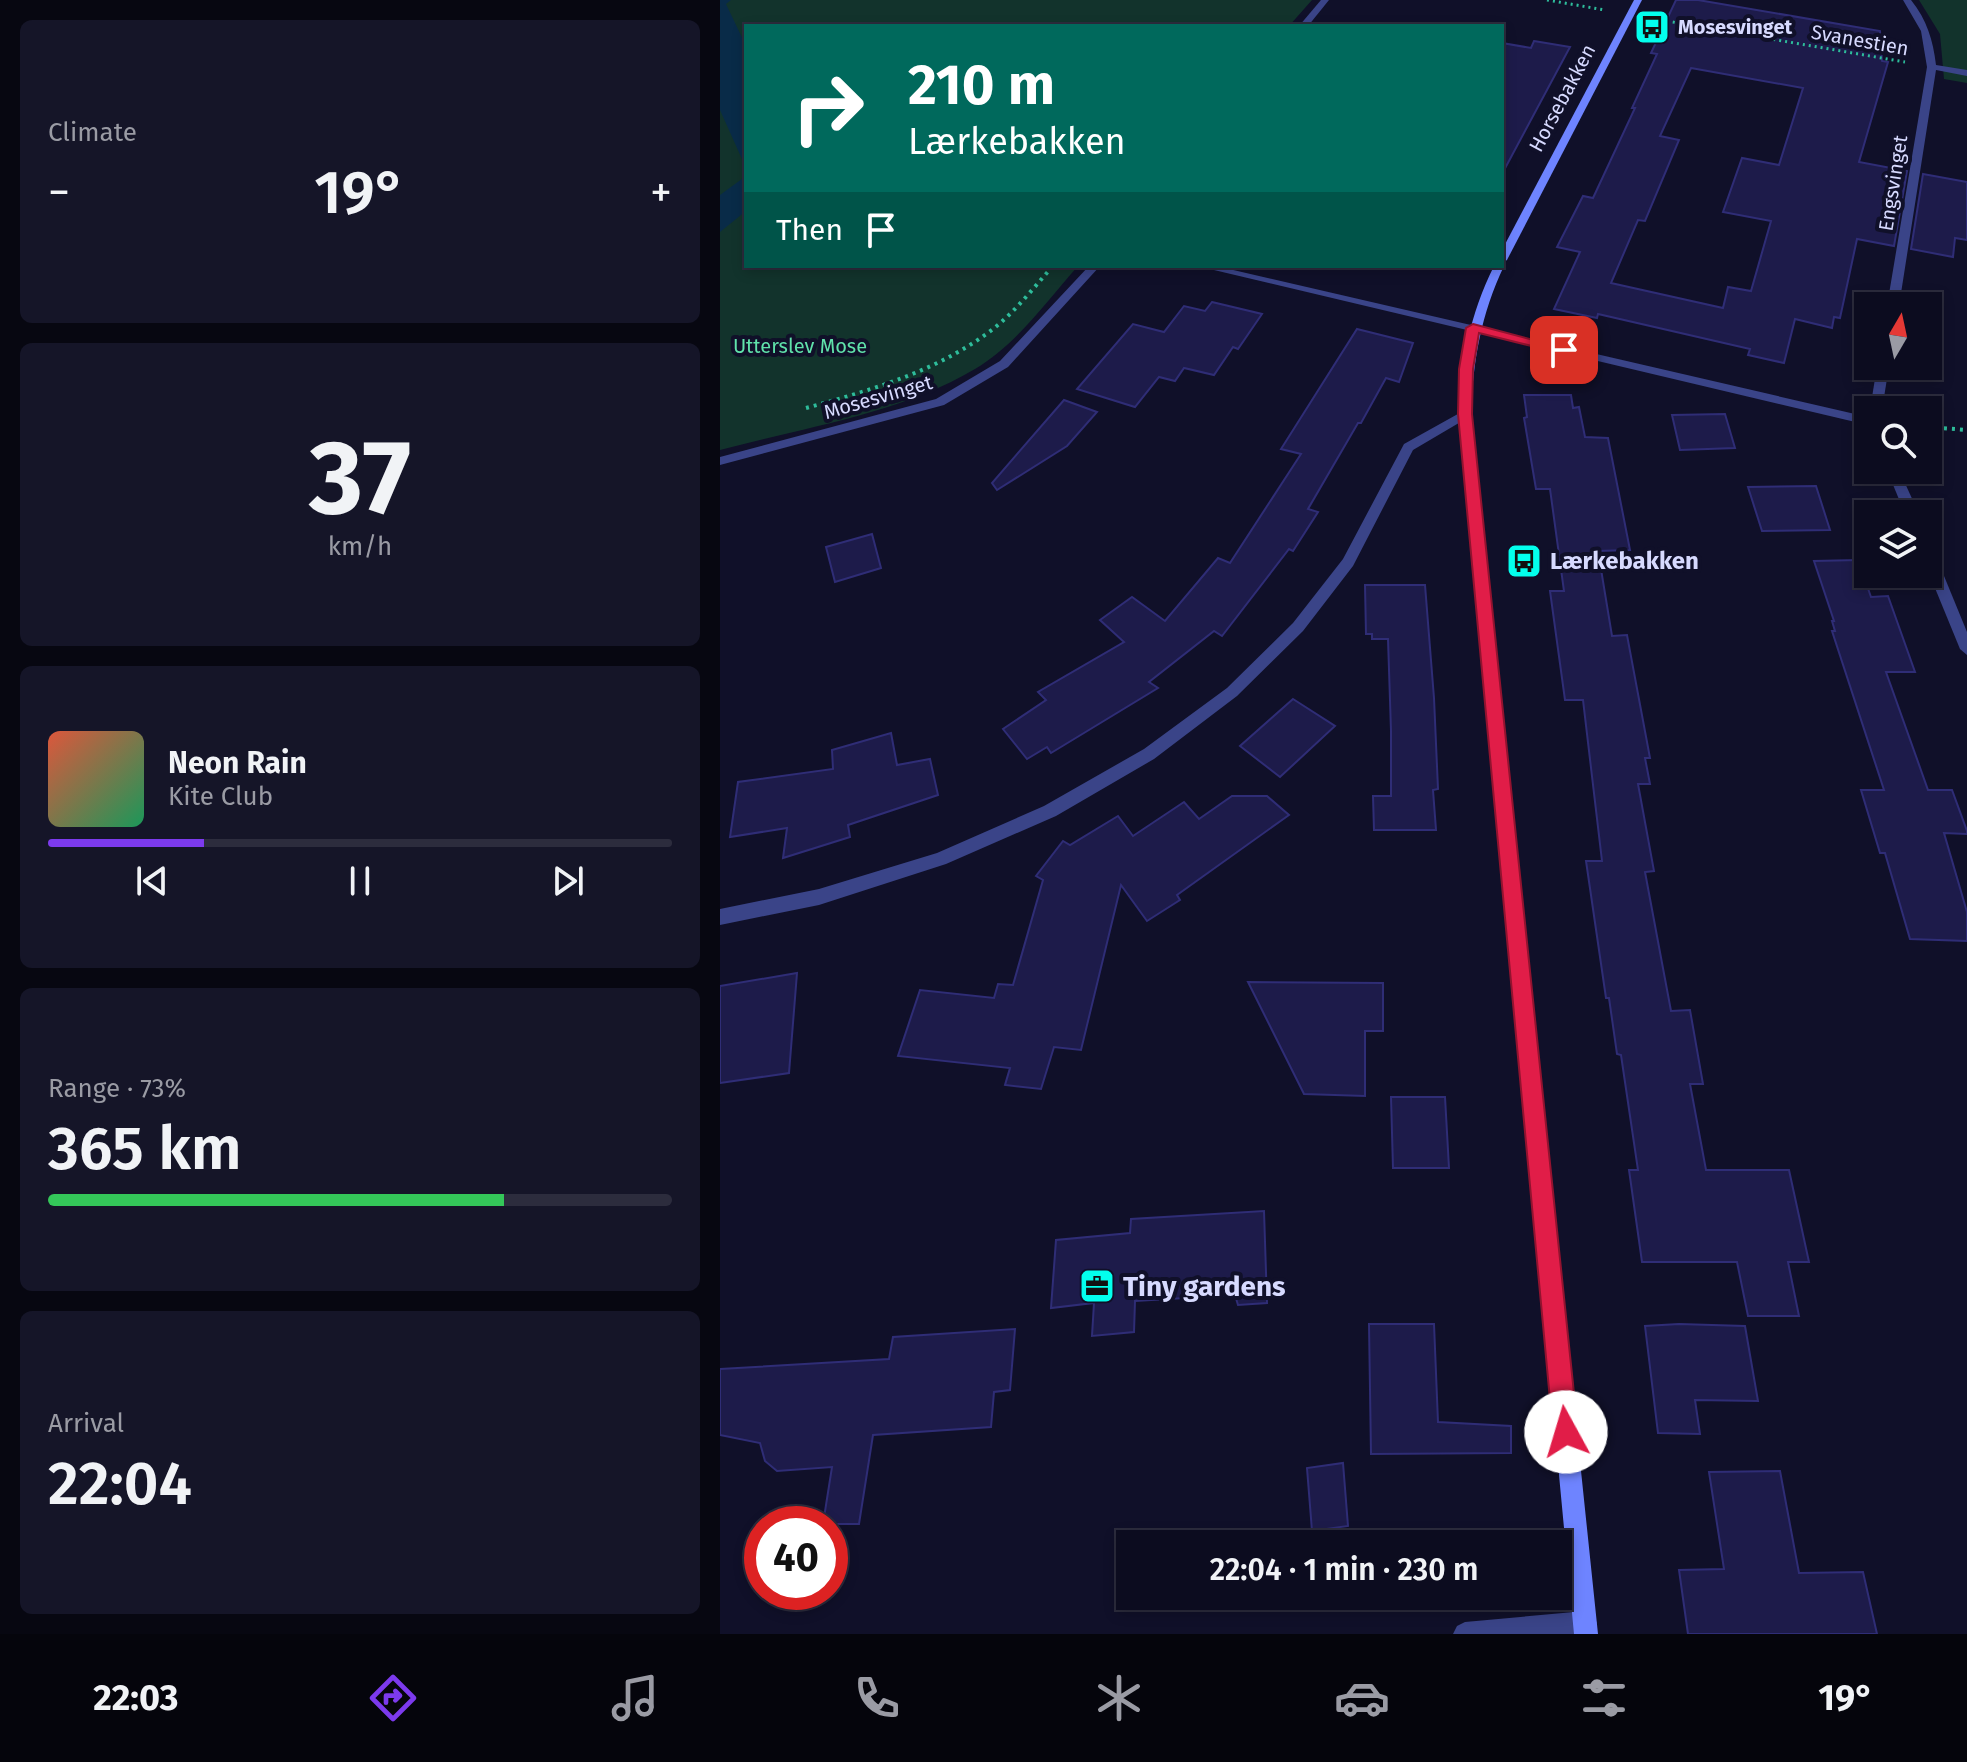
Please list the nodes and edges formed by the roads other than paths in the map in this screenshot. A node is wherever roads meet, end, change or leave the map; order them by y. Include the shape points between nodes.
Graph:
1 (1325, 0) edge
2 (1638, 0) edge
3 (1907, 0) edge
4 (1305, 24) edge
5 (1932, 67) junction
6 (1967, 73) edge
7 (1504, 256) edge
8 (1093, 268) edge
9 (1211, 268) edge
10 (1498, 268) edge
11 (1895, 292) edge
12 (1473, 328) junction
13 (1465, 414) junction
14 (1854, 418) edge
15 (720, 461) edge
16 (1942, 588) edge
17 (1967, 649) edge
18 (720, 917) edge
19 (1585, 1629) edge
20 (1465, 1634) edge

1 - 4 street
2 - 7 street, Horsebakken
3 - 5 street, Engsvinget via 1921,17
5 - 6 street
5 - 11 street, Engsvinget
8 - 15 street, Mosesvinget via 1004,364 940,402
9 - 12 street
10 - 12 street
12 - 13 street
12 - 14 street
13 - 18 street via 1408,447 1348,562 1298,627 1232,692 1149,754 1050,811 940,859 819,897
13 - 19 street
16 - 17 street
19 - 20 street

